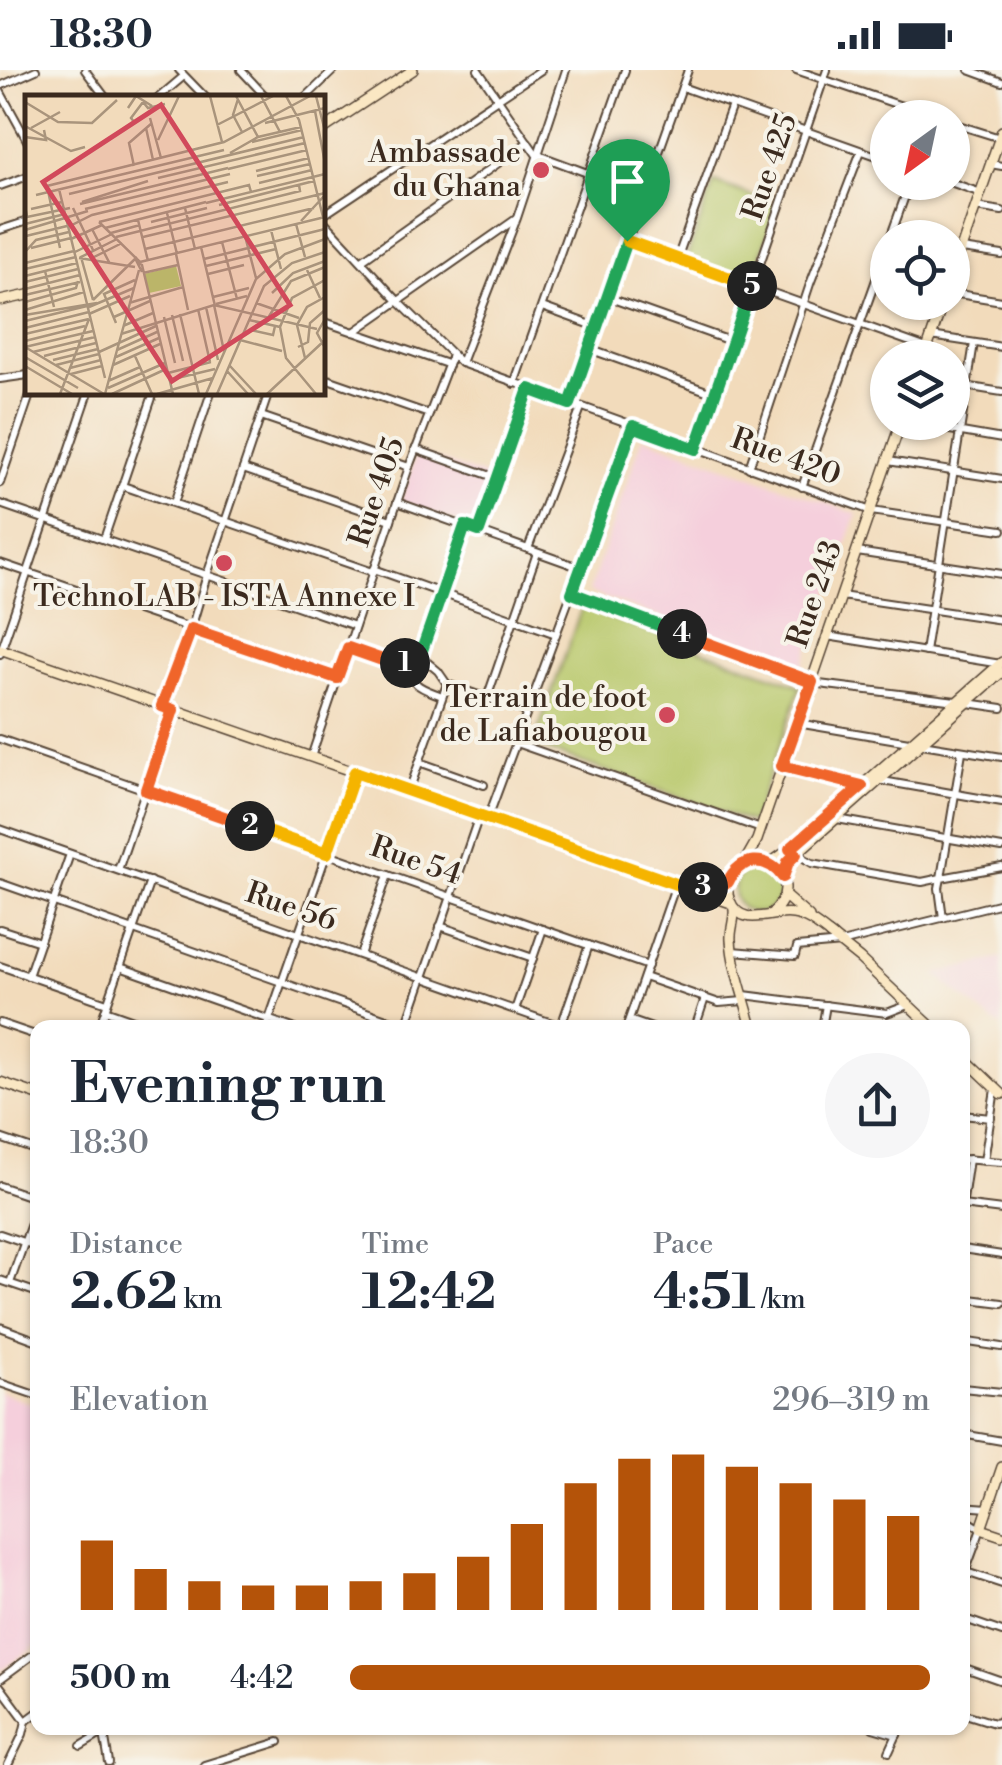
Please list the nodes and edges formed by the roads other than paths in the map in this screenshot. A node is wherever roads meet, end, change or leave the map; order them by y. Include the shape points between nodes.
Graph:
1 (36, 70) edge
2 (85, 70) edge
3 (241, 70) edge
4 (334, 70) edge
5 (413, 70) edge
6 (478, 70) edge
7 (541, 70) edge
8 (566, 70) edge
9 (625, 70) edge
10 (688, 70) edge
11 (796, 70) edge
12 (827, 70) edge
13 (969, 70) edge
14 (182, 73) edge
15 (824, 80) junction
16 (1002, 82) edge
17 (682, 87) junction
18 (0, 89) edge
19 (104, 95) edge
20 (161, 95) edge
21 (203, 95) edge
22 (264, 95) edge
23 (308, 95) edge
24 (498, 99) junction
25 (884, 100) edge
26 (732, 105) junction
27 (970, 127) edge
28 (325, 128) edge
29 (806, 131) junction
30 (1001, 135) edge
31 (25, 136) edge
32 (528, 142) junction
33 (861, 151) junction
34 (536, 154) junction
35 (870, 154) edge
36 (990, 164) junction
37 (1002, 166) edge
38 (588, 174) junction
39 (25, 177) edge
40 (0, 186) edge
41 (970, 189) edge
42 (980, 193) junction
43 (644, 194) junction
44 (976, 206) junction
45 (1002, 211) edge
46 (325, 216) edge
47 (516, 218) junction
48 (325, 221) edge
49 (25, 222) edge
50 (970, 224) edge
51 (0, 230) edge
52 (627, 241) junction
53 (970, 249) edge
54 (1002, 255) edge
55 (677, 259) junction
56 (362, 260) junction
57 (752, 286) junction
58 (25, 296) edge
59 (870, 296) edge
60 (608, 297) junction
61 (970, 297) edge
62 (0, 300) edge
63 (398, 302) junction
64 (1002, 302) edge
65 (804, 304) junction
66 (541, 307) junction
67 (937, 320) edge
68 (325, 323) edge
69 (860, 324) junction
70 (597, 327) junction
71 (354, 332) junction
72 (932, 336) junction
73 (896, 340) edge
74 (930, 340) edge
75 (733, 342) junction
76 (974, 343) junction
77 (1002, 347) edge
78 (589, 350) junction
79 (452, 355) junction
80 (460, 363) junction
81 (447, 364) junction
82 (970, 368) edge
83 (25, 375) edge
84 (325, 378) edge
85 (0, 379) edge
86 (514, 384) junction
87 (970, 387) edge
88 (529, 389) junction
89 (1002, 392) edge
90 (715, 394) junction
91 (30, 395) edge
92 (88, 395) edge
93 (153, 395) edge
94 (210, 395) edge
95 (268, 395) edge
96 (570, 404) junction
97 (581, 408) junction
98 (428, 414) junction
99 (261, 416) junction
100 (633, 426) junction
101 (970, 434) edge
102 (1002, 439) edge
103 (896, 440) edge
104 (959, 440) edge
105 (416, 449) junction
106 (696, 449) junction
107 (888, 461) junction
108 (409, 467) junction
109 (749, 468) junction
110 (242, 469) junction
111 (953, 471) junction
112 (497, 478) junction
113 (1002, 479) edge
114 (0, 483) edge
115 (122, 486) junction
116 (802, 487) junction
117 (397, 502) junction
118 (174, 503) junction
119 (0, 504) edge
120 (870, 512) junction
121 (46, 520) junction
122 (391, 520) junction
123 (225, 521) junction
124 (945, 522) junction
125 (465, 526) junction
126 (1002, 530) edge
127 (479, 531) junction
128 (104, 540) junction
129 (528, 549) junction
130 (537, 552) junction
131 (856, 552) junction
132 (0, 563) edge
133 (939, 565) junction
134 (581, 568) junction
135 (374, 570) junction
136 (28, 572) junction
137 (1002, 574) edge
138 (207, 575) junction
139 (442, 593) junction
140 (572, 593) junction
141 (842, 596) junction
142 (932, 609) junction
143 (514, 619) junction
144 (1002, 620) edge
145 (355, 626) junction
146 (191, 629) junction
147 (556, 634) junction
148 (828, 636) junction
149 (348, 648) junction
150 (1, 651) edge
151 (926, 652) junction
152 (420, 656) junction
153 (410, 663) junction
154 (1001, 666) edge
155 (337, 678) junction
156 (812, 682) junction
157 (447, 684) junction
158 (442, 696) junction
159 (487, 698) junction
160 (962, 702) junction
161 (162, 706) junction
162 (1002, 708) edge
163 (173, 710) junction
164 (527, 712) junction
165 (797, 724) junction
166 (0, 738) edge
167 (910, 742) junction
168 (516, 743) junction
169 (922, 744) junction
170 (962, 752) junction
171 (1002, 757) edge
172 (310, 758) junction
173 (419, 762) junction
174 (782, 766) junction
175 (355, 772) junction
176 (876, 779) junction
177 (484, 785) dead end
178 (862, 786) junction
179 (146, 790) junction
180 (409, 791) junction
181 (955, 795) junction
182 (1002, 802) edge
183 (483, 816) junction
184 (836, 819) junction
185 (0, 829) edge
186 (759, 834) junction
187 (948, 839) junction
188 (1002, 848) edge
189 (793, 852) junction
190 (327, 853) junction
191 (70, 854) junction
192 (744, 863) junction
193 (768, 863) junction
194 (1002, 867) edge
195 (118, 870) junction
196 (388, 875) junction
197 (783, 877) junction
198 (942, 878) junction
199 (150, 881) junction
200 (728, 882) junction
201 (0, 883) edge
202 (681, 885) junction
203 (785, 896) junction
204 (450, 897) junction
205 (54, 902) junction
206 (1002, 903) edge
207 (733, 906) junction
208 (772, 914) junction
209 (746, 916) junction
210 (943, 918) junction
211 (734, 924) junction
212 (440, 926) junction
213 (0, 928) edge
214 (543, 929) junction
215 (133, 930) junction
216 (299, 934) junction
217 (837, 940) junction
218 (40, 942) junction
219 (589, 945) junction
220 (732, 951) junction
221 (360, 955) junction
222 (533, 958) junction
223 (0, 966) edge
224 (648, 966) junction
225 (120, 967) junction
226 (28, 976) junction
227 (644, 976) junction
228 (422, 977) junction
229 (282, 982) junction
230 (705, 998) junction
231 (744, 998) junction
232 (908, 1004) junction
233 (826, 1005) junction
234 (106, 1006) junction
235 (516, 1010) junction
236 (920, 1015) junction
237 (102, 1020) edge
238 (138, 1020) edge
239 (260, 1020) edge
240 (269, 1020) edge
241 (388, 1020) edge
242 (410, 1020) edge
243 (544, 1020) edge
244 (566, 1020) edge
245 (629, 1020) edge
246 (698, 1020) edge
247 (750, 1020) edge
248 (823, 1020) edge
249 (920, 1020) edge
250 (925, 1020) edge
251 (0, 1023) edge
252 (30, 1033) edge
253 (970, 1063) edge
254 (970, 1069) edge
255 (976, 1069) junction
256 (0, 1082) edge
257 (999, 1091) edge
258 (30, 1092) edge
259 (970, 1115) edge
260 (991, 1118) junction
261 (0, 1138) edge
262 (30, 1148) edge
263 (970, 1159) edge
264 (984, 1161) junction
265 (1002, 1162) edge
266 (0, 1186) edge
267 (30, 1199) edge
268 (970, 1207) edge
269 (1002, 1210) edge
270 (30, 1225) edge
271 (0, 1234) edge
272 (24, 1242) junction
273 (30, 1244) edge
274 (970, 1250) edge
275 (1002, 1255) edge
276 (0, 1280) edge
277 (10, 1284) junction
278 (30, 1290) edge
279 (970, 1299) edge
280 (1002, 1303) edge
281 (0, 1327) edge
282 (30, 1337) edge
283 (970, 1342) edge
284 (1002, 1346) edge
285 (0, 1383) edge
286 (970, 1389) edge
287 (1002, 1392) edge
288 (30, 1393) edge
289 (970, 1435) edge
290 (1002, 1441) edge
291 (1002, 1467) edge
292 (998, 1489) edge
293 (970, 1507) edge
294 (988, 1508) junction
295 (970, 1522) edge
296 (981, 1529) junction
297 (1002, 1536) edge
298 (970, 1561) edge
299 (970, 1573) edge
300 (1002, 1584) edge
301 (970, 1621) edge
302 (1002, 1632) edge
303 (30, 1659) edge
304 (970, 1670) edge
305 (1002, 1681) edge
306 (1, 1689) edge
307 (970, 1715) edge
308 (30, 1717) edge
309 (1002, 1718) edge
310 (26, 1720) junction
311 (99, 1735) edge
312 (109, 1735) edge
313 (896, 1735) edge
314 (279, 1742) dead end
315 (81, 1746) dead end
316 (889, 1752) dead end
317 (109, 1762) dead end
318 (224, 1763) edge
319 (8, 1765) edge
320 (204, 1765) edge

1 - 18 street
2 - 19 street
3 - 22 street
4 - 23 street
5 - 28 main road
6 - 24 street
7 - 24 street
8 - 34 street
9 - 38 street
10 - 17 street
11 - 15 street
12 - 15 street, Rue 425
13 - 16 street
14 - 20 street
14 - 21 street
15 - 25 street
15 - 29 street, Rue 425
17 - 26 street
17 - 43 street
18 - 31 street
24 - 32 street
24 - 46 street
26 - 29 street
26 - 55 street
27 - 30 street
29 - 33 street
29 - 57 street, Rue 425
30 - 36 main road
32 - 34 street
32 - 56 street
33 - 35 street
33 - 65 street
34 - 38 street
34 - 47 street
36 - 37 street
36 - 42 main road
38 - 43 street
38 - 66 street
39 - 40 street
41 - 42 street
42 - 44 main road
43 - 52 street
44 - 45 street
44 - 50 main road
47 - 63 street
47 - 80 street
48 - 56 street
49 - 51 street
52 - 55 street
52 - 60 street
53 - 54 street
55 - 57 street
56 - 63 street
57 - 65 street
57 - 75 street, Rue 425
58 - 62 main road
59 - 69 street
60 - 70 street
60 - 75 street
61 - 64 street
63 - 71 street
63 - 79 street
65 - 69 street
65 - 109 street
66 - 70 street
66 - 86 street
67 - 72 main road
68 - 71 street
69 - 73 street
69 - 116 street
70 - 78 street
71 - 81 street
72 - 74 main road
72 - 76 street
75 - 90 street, Rue 425
76 - 77 street
76 - 82 street
78 - 90 street
78 - 96 street
79 - 80 street
79 - 81 street, Rue 405
80 - 86 street, Rue 420
81 - 98 street, Rue 405
83 - 85 street
84 - 98 street
86 - 88 street, Rue 420
87 - 89 street
88 - 96 street, Rue 420
88 - 112 street
90 - 106 street, Rue 425
91 - 114 street
92 - 121 street
93 - 115 street
94 - 118 street
95 - 99 street
96 - 97 street, Rue 420
97 - 100 street, Rue 420
97 - 129 street
98 - 105 street, Rue 405
99 - 108 street
99 - 110 street
100 - 106 street, Rue 420
100 - 134 street
101 - 102 street
103 - 107 main road, Rue 243
104 - 111 street
105 - 108 street, Rue 405
105 - 112 street
106 - 109 street, Rue 420
107 - 111 street
107 - 120 main road, Rue 243
108 - 117 street, Rue 405
109 - 116 street, Rue 420
110 - 122 street
110 - 123 street
111 - 113 street
111 - 124 street
112 - 127 street
115 - 118 street
115 - 128 street
116 - 120 street, Rue 420
117 - 122 street, Rue 405
117 - 125 street
118 - 123 street
119 - 121 street
120 - 124 street, Rue 420
120 - 131 main road, Rue 243
121 - 128 street
121 - 136 street
122 - 135 street, Rue 405
123 - 135 street
123 - 138 street
124 - 126 street, Rue 420
124 - 133 street
125 - 127 street
125 - 139 street
127 - 129 street
128 - 138 street
129 - 130 street
130 - 134 street
130 - 143 street
131 - 133 street
131 - 141 main road, Rue 243
132 - 136 street
133 - 137 street
133 - 142 street
134 - 140 street
135 - 139 street
135 - 145 street, Rue 405
136 - 146 street
136 - 150 street
138 - 145 street
138 - 146 street
139 - 143 street
139 - 152 street
140 - 147 street
140 - 156 street
141 - 142 street
141 - 148 main road, Rue 243
142 - 144 street
142 - 151 street
143 - 147 street
143 - 159 street
145 - 149 street, Rue 405
146 - 155 street
146 - 161 street
147 - 164 street
148 - 151 street
148 - 156 main road, Rue 243
149 - 153 street
149 - 155 street, Rue 405
150 - 161 main road
151 - 154 street
152 - 153 street
152 - 157 street
153 - 158 street via 415,684
154 - 160 main road
155 - 172 street, Rue 405
156 - 160 street
156 - 165 main road, Rue 243
157 - 158 street
157 - 159 street
158 - 173 street
159 - 164 street
160 - 162 street
160 - 167 main road
160 - 169 main road
161 - 163 main road
163 - 172 main road
163 - 179 street
164 - 168 street
165 - 167 street
165 - 174 main road, Rue 243
166 - 179 street, Rue 54
167 - 176 main road
168 - 183 street
168 - 186 street
169 - 170 street
169 - 176 main road
170 - 171 street
170 - 181 street
172 - 175 main road
173 - 177 street
173 - 180 street
174 - 178 street
174 - 186 main road, Rue 243
175 - 180 main road
175 - 190 street
176 - 178 main road
176 - 181 street
176 - 184 main road
178 - 189 main road
179 - 190 street, Rue 54
179 - 195 street
180 - 183 main road
181 - 182 street
181 - 187 street
183 - 202 main road
183 - 204 street
184 - 187 street
184 - 189 main road
185 - 191 street, Rue 56
186 - 192 main road, Rue 243
186 - 193 main road
187 - 188 street
187 - 198 street
189 - 193 main road
189 - 197 main road
189 - 198 street via 812,863 922,882
190 - 196 street, Rue 54
190 - 216 street
191 - 195 street, Rue 56
191 - 205 street
192 - 193 main road
192 - 200 main road
193 - 197 main road
194 - 198 street
195 - 199 street, Rue 56
196 - 204 street, Rue 54
196 - 221 street
197 - 203 main road
198 - 210 street
199 - 215 street
199 - 216 street, Rue 56
200 - 202 main road
200 - 207 main road
201 - 205 street
202 - 207 main road
202 - 224 street
203 - 208 main road
203 - 217 main road
204 - 212 street
204 - 214 street, Rue 54
205 - 215 street
205 - 218 street
206 - 210 street
207 - 209 main road
207 - 211 main road
208 - 209 main road
208 - 217 main road via 806,918
209 - 211 main road
210 - 217 street
211 - 220 main road
212 - 222 street
212 - 228 street
213 - 218 street
214 - 219 street, Rue 54
214 - 222 street
215 - 225 street
215 - 229 street
216 - 221 street, Rue 56
216 - 229 street
217 - 220 street via 797,947 795,956
217 - 232 main road
218 - 226 street
219 - 224 street, Rue 54
219 - 244 street
220 - 231 main road
221 - 228 street, Rue 56
222 - 235 street
223 - 226 street
224 - 227 street
225 - 234 street
225 - 239 street
226 - 234 street
227 - 230 street
227 - 245 street
228 - 235 street, Rue 56
228 - 242 street
229 - 240 street
229 - 241 street
230 - 231 street
230 - 246 street
231 - 233 street
231 - 247 main road
232 - 233 street via 887,1013
232 - 236 main road
233 - 248 street
234 - 237 street
234 - 238 street
235 - 243 street, Rue 56
236 - 249 street
236 - 250 main road
251 - 252 street
253 - 255 main road
254 - 255 street
255 - 257 main road
256 - 258 main road
257 - 260 street
259 - 260 street
260 - 264 street
261 - 262 street
263 - 264 street
264 - 265 street
266 - 267 street
268 - 269 street
270 - 272 street
271 - 272 street
272 - 273 street
272 - 277 street
274 - 275 street
276 - 277 street
277 - 278 street
279 - 280 street
281 - 282 street
283 - 284 street
285 - 288 street
286 - 287 street
289 - 290 street
291 - 292 main road
292 - 294 main road
293 - 294 street
294 - 296 main road
295 - 296 street
296 - 297 main road
296 - 298 street
299 - 300 street
301 - 302 street
303 - 306 street
304 - 305 street
306 - 310 street
307 - 309 street via 994,1723
308 - 310 street
310 - 319 street
311 - 315 street
312 - 317 street
313 - 316 street
314 - 318 street
318 - 320 street

